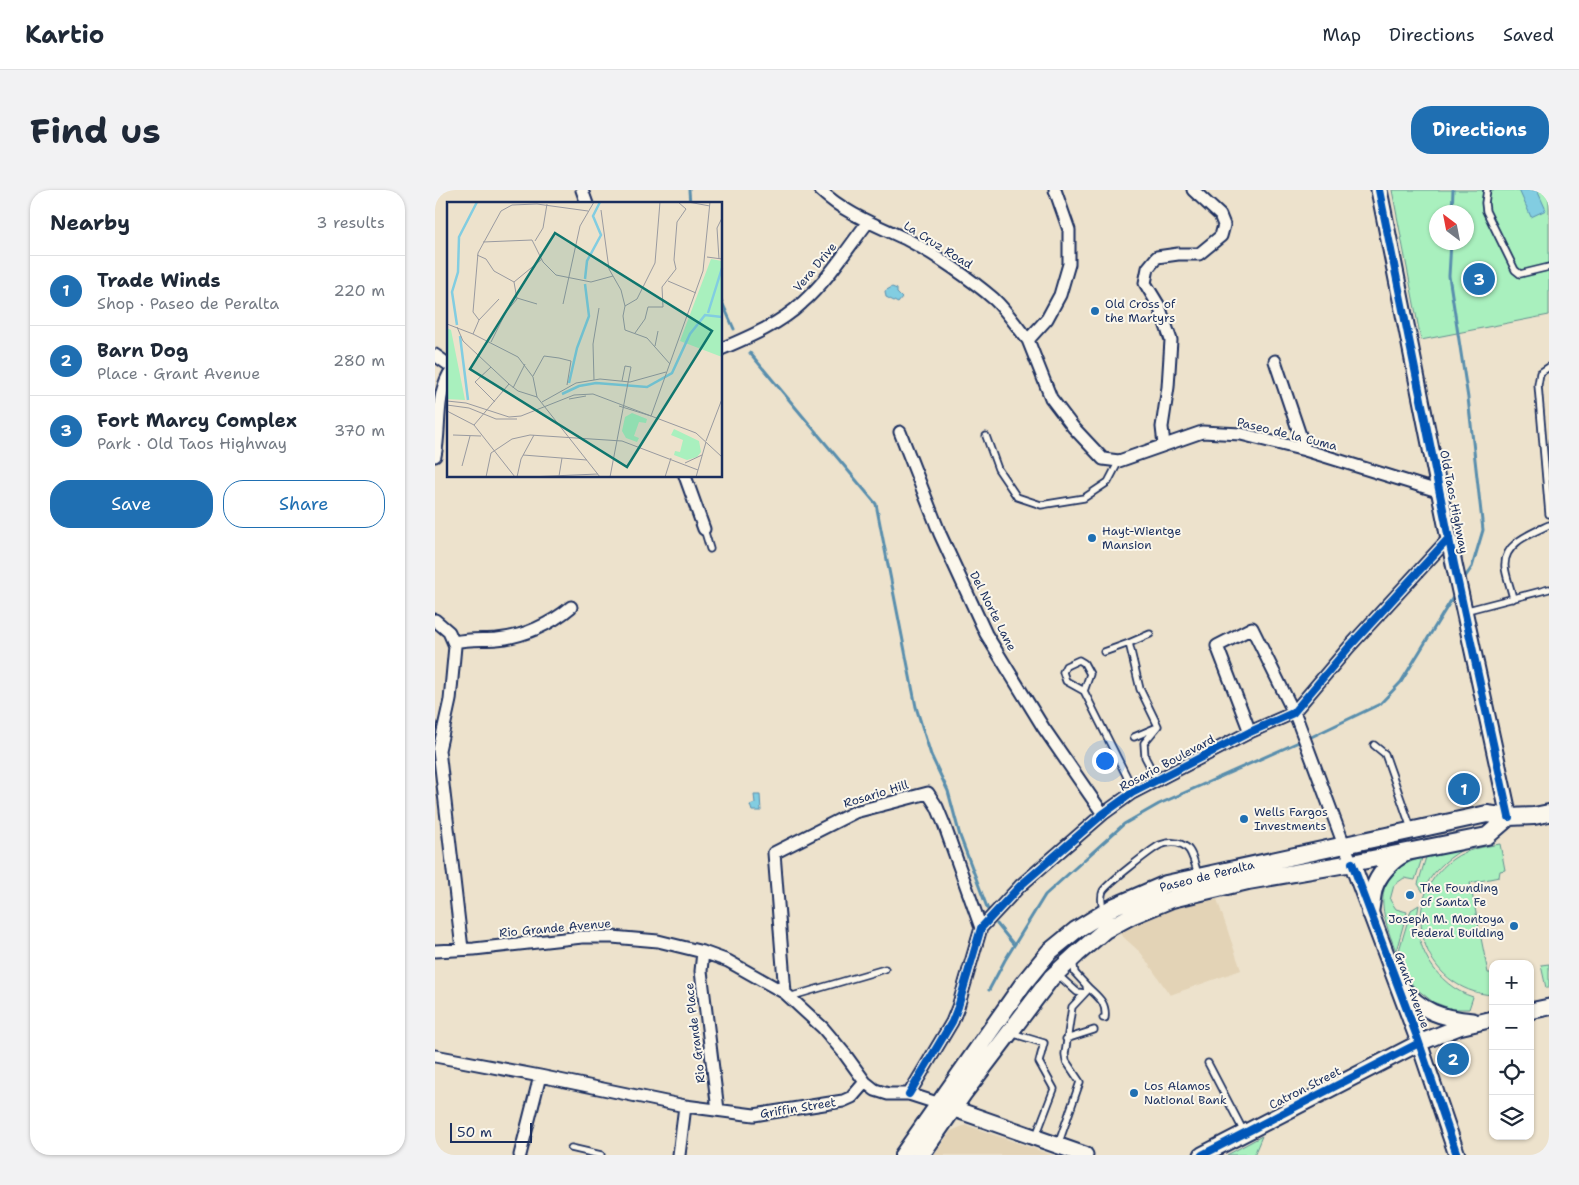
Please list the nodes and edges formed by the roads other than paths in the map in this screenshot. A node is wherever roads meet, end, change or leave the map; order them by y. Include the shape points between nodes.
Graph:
1 (820, 190) edge
2 (1055, 190) edge
3 (1193, 190) edge
4 (1379, 190) edge
5 (1487, 190) edge
6 (869, 222) junction
7 (1549, 267) edge
8 (1028, 340) junction
9 (723, 348) edge
10 (435, 355) edge
11 (1275, 361) dead end
12 (447, 363) edge
13 (1549, 367) edge
14 (447, 379) edge
15 (900, 432) dead end
16 (986, 436) dead end
17 (1164, 445) junction
18 (1305, 450) junction
19 (435, 456) edge
20 (1119, 462) junction
21 (686, 478) edge
22 (1441, 492) junction
23 (1549, 514) edge
24 (1549, 525) edge
25 (704, 529) joint
26 (1449, 538) junction
27 (710, 549) dead end
28 (1549, 589) edge
29 (1513, 599) junction
30 (571, 607) dead end
31 (1464, 609) junction
32 (435, 620) edge
33 (1150, 634) dead end
34 (454, 642) junction
35 (1129, 643) junction
36 (1104, 652) dead end
37 (1083, 691) junction
38 (1295, 716) junction
39 (1158, 726) junction
40 (1250, 732) junction
41 (1134, 737) dead end
42 (1374, 745) dead end
43 (1157, 780) junction
44 (1135, 791) junction
45 (1549, 813) edge
46 (1103, 814) junction
47 (1509, 817) junction
48 (1411, 830) junction
49 (1344, 845) junction
50 (1413, 850) junction
51 (1352, 863) junction
52 (1199, 876) junction
53 (1370, 912) junction
54 (1103, 913) junction
55 (981, 928) junction
56 (462, 949) junction
57 (435, 951) edge
58 (703, 952) junction
59 (1075, 956) junction
60 (885, 969) dead end
61 (1061, 977) junction
62 (1397, 982) junction
63 (1086, 986) junction
64 (1085, 993) junction
65 (787, 995) junction
66 (1549, 1007) edge
67 (1534, 1010) edge
68 (1103, 1018) dead end
69 (1486, 1020) edge
70 (1094, 1030) dead end
71 (1009, 1032) junction
72 (1067, 1039) junction
73 (1419, 1043) junction
74 (435, 1056) edge
75 (1208, 1063) dead end
76 (539, 1076) junction
77 (865, 1082) junction
78 (909, 1094) junction
79 (685, 1106) junction
80 (946, 1106) junction
81 (717, 1110) junction
82 (1244, 1132) junction
83 (1036, 1138) junction
84 (1058, 1145) junction
85 (571, 1148) dead end
86 (520, 1155) edge
87 (601, 1155) edge
88 (679, 1155) edge
89 (903, 1155) edge
90 (921, 1155) edge
91 (1085, 1155) edge
92 (1202, 1155) edge
93 (1457, 1155) edge

1 - 6 street, La Cruz Road via 829,199
2 - 8 street via 1069,230 1069,264 1060,294 1047,319
3 - 17 street via 1220,214 1224,225 1221,236 1199,254 1157,258 1148,268 1145,282 1159,306 1171,340 1162,427
4 - 22 street, Old Taos Highway
5 - 7 lane via 1486,211 1515,270 1520,274
6 - 8 street, La Cruz Road via 907,240 956,271 995,300
6 - 9 street, Vera Drive via 802,304 774,323
8 - 20 street via 1051,398 1103,459
10 - 12 street
11 - 18 street
13 - 23 lane via 1540,374 1537,385
14 - 19 street via 439,398
15 - 46 street, Del Norte Lane via 940,534 986,634 1043,728
16 - 20 lane via 998,469 1017,497 1041,505 1083,498 1108,482
17 - 18 street, Paseo de la Cuma via 1202,432 1241,434
17 - 20 street, Paseo de la Cuma
18 - 22 street, Paseo de la Cuma
21 - 25 street
22 - 26 street, Old Taos Highway
24 - 29 lane via 1520,540 1507,556 1505,567
25 - 27 lane
26 - 31 street, Old Taos Highway
26 - 38 street, Rosario Boulevard via 1349,647
28 - 29 lane
29 - 31 lane
30 - 34 street via 542,626 521,634 501,639
31 - 47 street, Old Taos Highway
32 - 34 street via 445,627
33 - 35 lane
34 - 56 street via 456,652 450,700 439,750
35 - 36 lane
35 - 39 lane via 1140,689
37 - 37 lane via 1066,681 1063,672 1066,666 1079,660 1090,674
37 - 44 lane
38 - 40 street, Rosario Boulevard
38 - 40 street, Grant Avenue via 1252,628 1217,646
38 - 49 street, Grant Avenue
39 - 41 lane
39 - 43 lane via 1144,743 1145,757
40 - 43 street, Rosario Boulevard
42 - 48 lane via 1385,754
43 - 44 street, Rosario Boulevard
44 - 46 street, Rosario Boulevard
45 - 47 main road, Paseo de Peralta
46 - 55 street, Rosario Boulevard via 1020,886
47 - 48 main road, Paseo de Peralta via 1487,814
47 - 50 main road, Paseo de Peralta via 1487,836
48 - 49 main road, Paseo de Peralta
49 - 51 street, Grant Avenue
49 - 52 main road, Paseo de Peralta
50 - 51 main road, Paseo de Peralta
50 - 53 main road via 1385,870 1376,884
51 - 53 street, Grant Avenue
51 - 59 main road, Paseo de Peralta via 1172,899 1105,930
52 - 54 main road, Paseo de Peralta via 1144,892
52 - 54 lane via 1188,848 1181,843 1159,846 1103,891
53 - 62 street, Grant Avenue
54 - 80 main road, Paseo de Peralta via 1049,952 1023,984
55 - 65 street, Rosario Hill via 945,824 928,793 855,812 775,853
55 - 78 street, Rosario Boulevard via 958,1007
56 - 57 street, Rio Grande Avenue
56 - 58 street, Rio Grande Avenue via 612,936 658,941
58 - 65 street, Rio Grande Avenue via 728,961
58 - 81 street, Rio Grande Place via 701,971
59 - 61 main road, Paseo de Peralta
59 - 63 lane via 1075,972
60 - 65 lane
61 - 64 lane via 1077,992
61 - 71 main road, Paseo de Peralta via 1023,1013
62 - 69 street via 1415,1002 1434,1014 1456,1020
62 - 73 street, Grant Avenue
63 - 64 lane
63 - 68 lane via 1103,1002 1106,1009
64 - 72 lane via 1073,1007
65 - 77 street, Rio Grande Avenue via 823,1028
66 - 67 street
69 - 73 street, Catron Street
70 - 72 lane
71 - 80 main road, Paseo de Peralta
71 - 83 lane via 1044,1043 1039,1062 1054,1089
72 - 84 lane via 1066,1061 1080,1082
73 - 82 street, Catron Street
73 - 93 street, Grant Avenue
74 - 76 street, Griffin Street
75 - 82 lane
76 - 79 street, Griffin Street
76 - 86 street
77 - 78 street via 888,1094
77 - 81 street, Griffin Street via 852,1097 843,1101 754,1115
78 - 80 street
79 - 81 street, Griffin Street
79 - 88 street
80 - 83 street
80 - 89 main road, Paseo de Peralta
80 - 90 main road, Paseo de Peralta
82 - 92 street, Catron Street
83 - 84 street
84 - 91 street
85 - 87 lane

